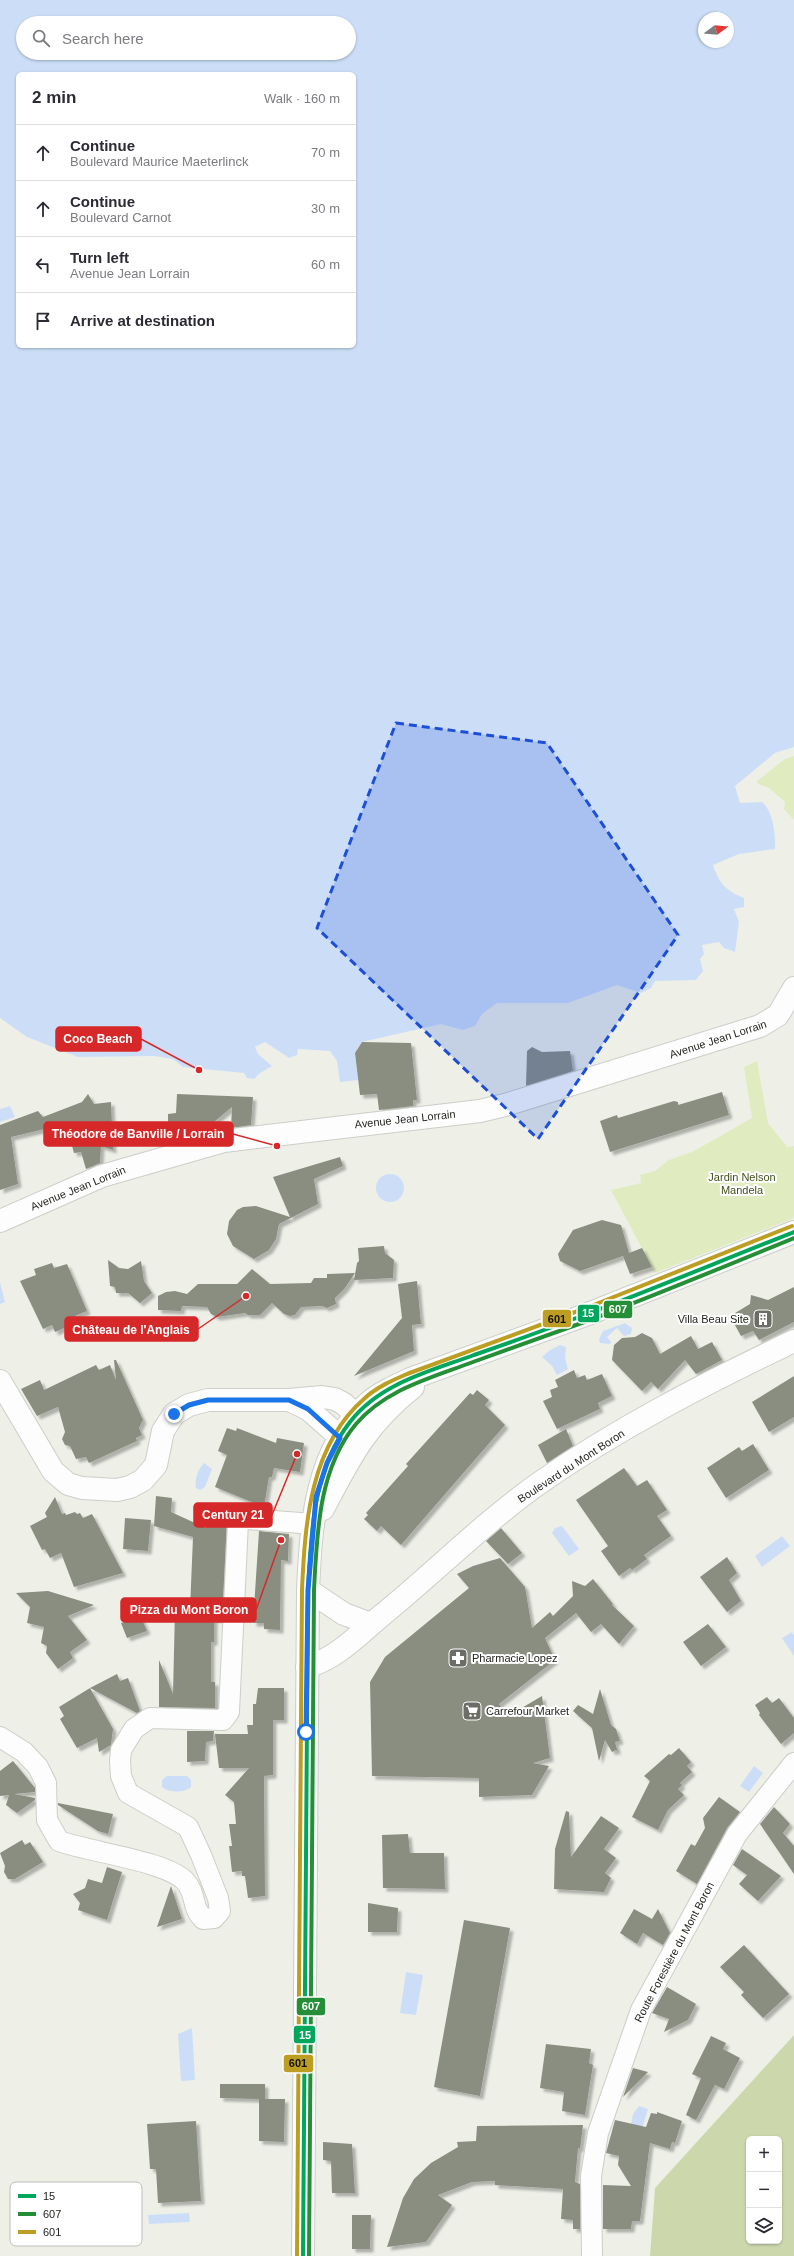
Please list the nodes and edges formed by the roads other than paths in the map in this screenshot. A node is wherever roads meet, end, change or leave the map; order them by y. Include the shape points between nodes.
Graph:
1 (794, 988) edge
2 (0, 1220) edge
3 (794, 1232) edge
4 (794, 1341) edge
5 (444, 1367) junction
6 (0, 1381) edge
7 (289, 1400) junction
8 (356, 1415) junction
9 (340, 1438) junction
10 (362, 1438) junction
11 (314, 1524) junction
12 (308, 1590) junction
13 (371, 1624) junction
14 (307, 1667) junction
15 (0, 1737) edge
16 (794, 1763) edge
17 (303, 2256) edge
18 (592, 2256) edge

1 - 2 street, Avenue Jean Lorrain via 778,1015 760,1026 505,1105 480,1111 224,1141 102,1176
3 - 5 street via 588,1314
4 - 13 street, Boulevard du Mont Boron via 675,1401 538,1484
5 - 8 street via 382,1392
5 - 10 street via 391,1405
6 - 7 street via 53,1471 68,1484 82,1488 117,1490 143,1480 156,1465 163,1431 174,1414 189,1405 208,1400
7 - 8 street via 322,1397 344,1404
7 - 9 street via 308,1409
8 - 9 street
8 - 10 street
9 - 10 street
9 - 11 street via 327,1463 316,1497
10 - 11 street
11 - 12 street
11 - 15 street via 247,1519 238,1522 229,1712 223,1720 150,1718 134,1729 121,1750 121,1776 128,1793 188,1827 218,1898 220,1911 214,1918 203,1919 196,1913 194,1894 184,1880 163,1868 59,1841 47,1820 46,1783 38,1767 24,1752
12 - 13 street via 344,1614
12 - 14 street
13 - 14 street, Boulevard du Mont Boron via 329,1659
14 - 17 street
16 - 18 street, Route Forestière du Mont Boron via 737,1834 641,2010 598,2133 592,2176

